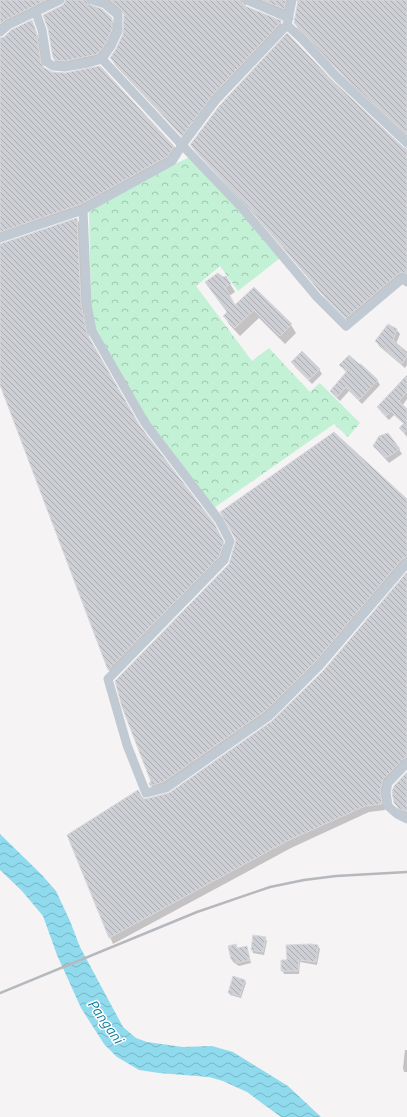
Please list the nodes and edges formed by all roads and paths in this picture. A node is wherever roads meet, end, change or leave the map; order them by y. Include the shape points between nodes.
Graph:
1 (60, 0) edge
2 (92, 0) edge
3 (247, 0) edge
4 (292, 0) edge
5 (36, 13) junction
6 (288, 21) junction
7 (0, 32) edge
8 (102, 59) junction
9 (407, 144) edge
10 (182, 145) junction
11 (84, 210) junction
12 (0, 238) edge
13 (407, 282) edge
14 (407, 563) edge
15 (407, 763) edge
16 (407, 819) edge

1 - 5 street
2 - 8 street via 105,4 118,15 118,31
3 - 6 street
4 - 6 street
5 - 7 street via 8,25
5 - 8 street via 42,30 47,62 53,66 65,67
6 - 9 street via 337,77
6 - 10 street via 215,101
8 - 10 street
10 - 11 street via 172,161
10 - 13 street via 243,209 317,297 346,326 403,278
11 - 12 street
11 - 14 street via 87,304 92,331 145,423 219,520 230,542 224,560 108,679 127,745 146,793 166,788 269,716 319,666
15 - 16 street via 388,783 386,792 388,806

